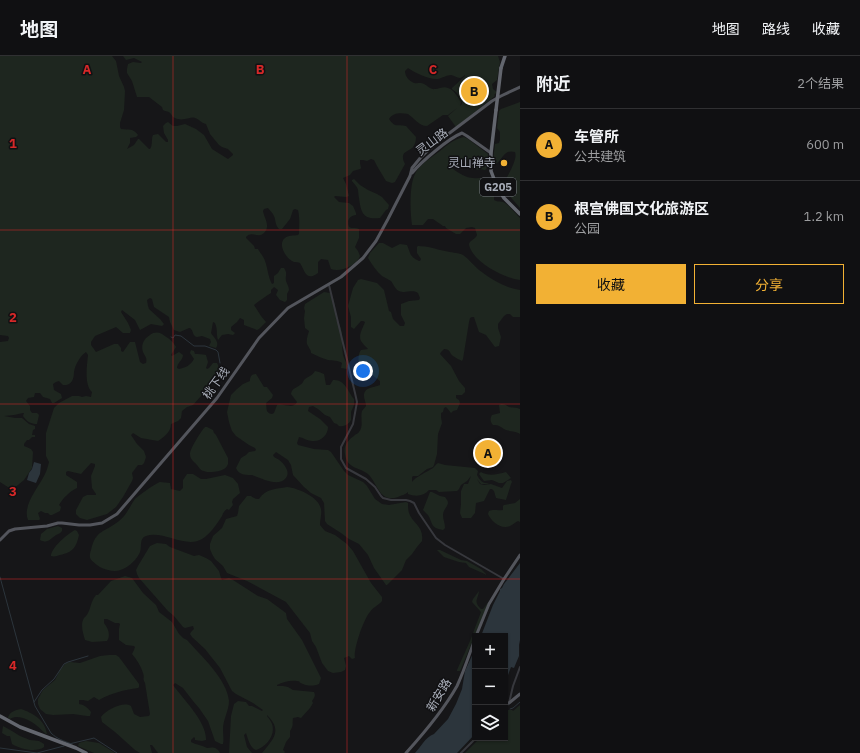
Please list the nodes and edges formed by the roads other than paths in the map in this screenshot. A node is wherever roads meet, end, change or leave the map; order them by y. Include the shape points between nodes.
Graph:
1 (505, 56) edge
2 (520, 87) edge
3 (491, 153) junction
4 (410, 176) junction
5 (520, 214) edge
6 (329, 285) junction
7 (0, 540) edge
8 (520, 555) edge
9 (504, 579) junction
10 (477, 633) edge
11 (472, 647) edge
12 (520, 667) edge
13 (520, 694) edge
14 (509, 704) joint
15 (0, 716) edge
16 (473, 741) edge
17 (86, 753) edge
18 (406, 753) edge
19 (461, 753) edge

1 - 3 highway, G205, bridge via 501,68
2 - 4 main road, 桃下线 via 492,101 435,144 418,159
3 - 4 main road, 灵山路 via 462,133 430,156
3 - 5 highway, G205 via 491,171 497,187
4 - 6 main road, 桃下线 via 370,249 354,267
6 - 7 main road, 桃下线 via 288,308 259,338 217,398 117,514 102,523 90,526 62,523 15,529
6 - 9 street via 357,402 353,424 341,447 341,459 346,468 366,479 383,498 414,503 436,538
8 - 9 main road
9 - 10 main road
11 - 18 main road, 新安路 via 453,693 437,718
12 - 14 street
13 - 14 main road
15 - 17 highway via 20,727
16 - 19 street

